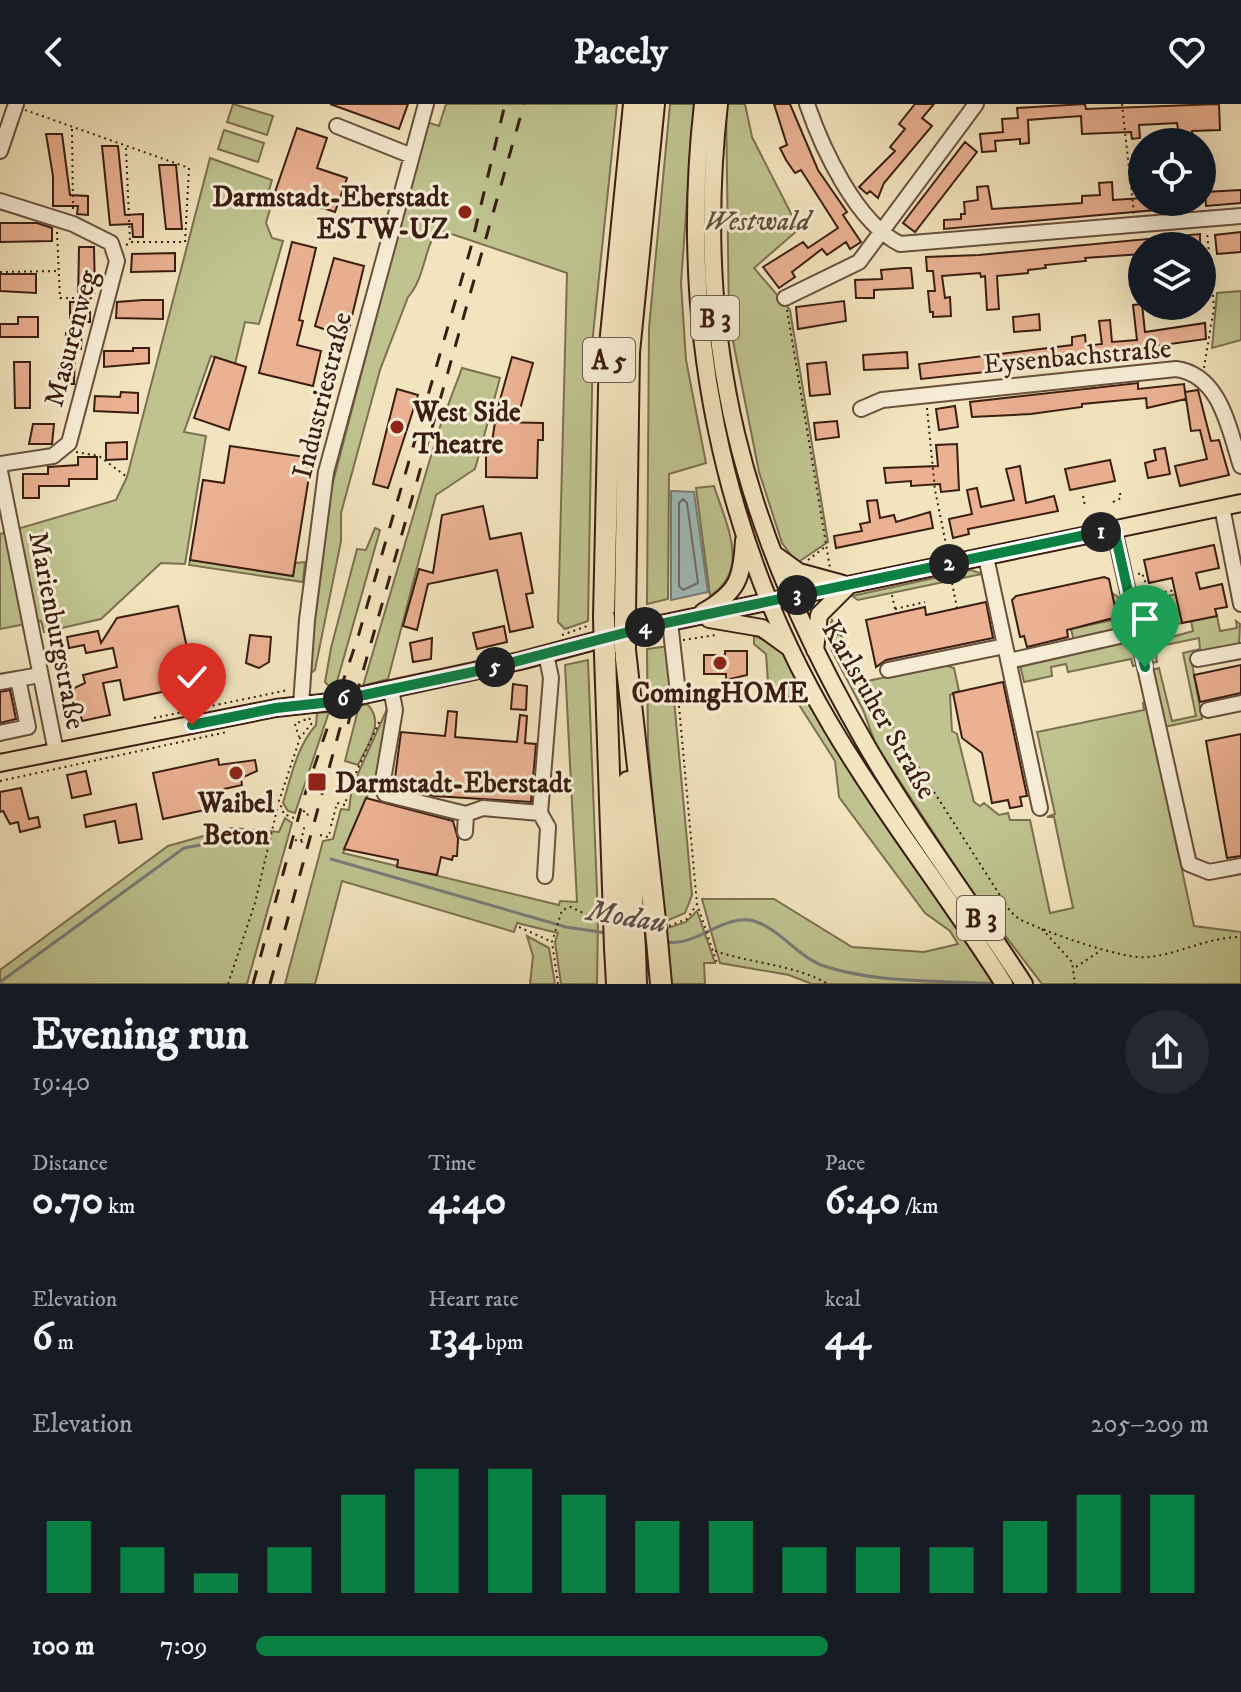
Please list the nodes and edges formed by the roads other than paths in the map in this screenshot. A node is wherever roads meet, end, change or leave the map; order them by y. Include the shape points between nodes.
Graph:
1 (426, 104) edge
2 (634, 104) edge
3 (654, 104) edge
4 (703, 104) edge
5 (719, 104) edge
6 (807, 104) edge
7 (976, 104) edge
8 (16, 105) edge
9 (337, 126) dead end
10 (0, 151) edge
11 (412, 156) junction
12 (0, 201) edge
13 (1241, 216) edge
14 (882, 230) junction
15 (785, 298) road end
16 (861, 409) dead end
17 (0, 464) edge
18 (1241, 466) edge
19 (0, 471) edge
20 (1241, 503) edge
21 (1222, 507) junction
22 (1114, 529) junction
23 (744, 532) junction
24 (772, 553) junction
25 (986, 557) junction
26 (849, 585) junction
27 (789, 597) junction
28 (769, 601) junction
29 (1241, 604) edge
30 (691, 618) junction
31 (670, 622) junction
32 (1137, 632) junction
33 (1005, 646) junction
34 (788, 647) junction
35 (1241, 651) edge
36 (615, 652) junction
37 (546, 654) junction
38 (815, 654) junction
39 (1198, 659) dead end
40 (1009, 661) junction
41 (888, 670) dead end
42 (40, 675) junction
43 (18, 679) junction
44 (0, 682) edge
45 (391, 689) junction
46 (678, 693) road end
47 (1241, 703) edge
48 (1208, 710) dead end
49 (296, 711) junction
50 (0, 733) edge
51 (56, 752) junction
52 (0, 763) edge
53 (1040, 808) dead end
54 (540, 813) junction
55 (466, 814) junction
56 (465, 832) dead end
57 (1241, 866) edge
58 (545, 876) dead end
59 (625, 949) junction
60 (1000, 977) edge
61 (617, 984) edge
62 (636, 984) edge
63 (661, 984) edge
64 (1024, 984) edge

1 - 11 street, Industriestraße
2 - 36 highway, A 5, bridge via 610,345 604,617
3 - 36 highway, A 5, bridge via 629,352 625,612
4 - 23 main road, Karlsruher Straße / B 3 via 695,203 699,318 717,436
5 - 24 main road, Karlsruher Straße / B 3 via 711,246 718,345 736,443
6 - 14 street via 820,143
7 - 14 street
8 - 10 street
9 - 11 street
11 - 49 street, Industriestraße via 326,472
12 - 17 street, Masurenweg via 73,224 111,243 117,261 69,443 53,456
13 - 14 street via 909,244 896,242
14 - 15 street via 856,265
16 - 18 street, Eysenbachstraße via 882,400 1183,370 1199,377 1219,402
19 - 42 street, Marienburgstraße
20 - 21 main road
21 - 22 main road
21 - 29 street
22 - 25 main road
22 - 32 street
23 - 28 main road, Karlsruher Straße / B 3
23 - 30 main road via 739,582 718,603
24 - 26 main road via 799,572
24 - 27 main road, Karlsruher Straße / B 3
25 - 26 main road
25 - 33 street
26 - 27 main road
26 - 38 main road via 819,615
27 - 28 main road
27 - 38 main road, Karlsruher Straße / B 3
28 - 30 main road
28 - 34 main road, Karlsruher Straße / B 3
30 - 31 main road
30 - 34 main road via 762,628
31 - 37 main road
31 - 46 street
32 - 40 street
32 - 57 street via 1189,864 1209,872
33 - 40 street
33 - 41 street
34 - 60 main road, Karlsruher Straße / B 3 via 855,764
35 - 39 street
36 - 59 highway, A 5, bridge via 615,919
36 - 63 highway, bridge via 661,924
37 - 45 main road
37 - 54 street via 551,678
38 - 64 main road, Karlsruher Straße / B 3 via 865,744
40 - 53 street
42 - 43 street
42 - 51 street, Marienburgstraße
43 - 44 street
43 - 50 street via 28,727
45 - 49 main road
45 - 55 street via 395,710 383,790 394,799
47 - 48 street
49 - 51 main road
51 - 52 main road
54 - 55 street via 483,808
54 - 58 street via 548,827
55 - 56 street
59 - 61 highway, A 5
59 - 62 highway, A 5

